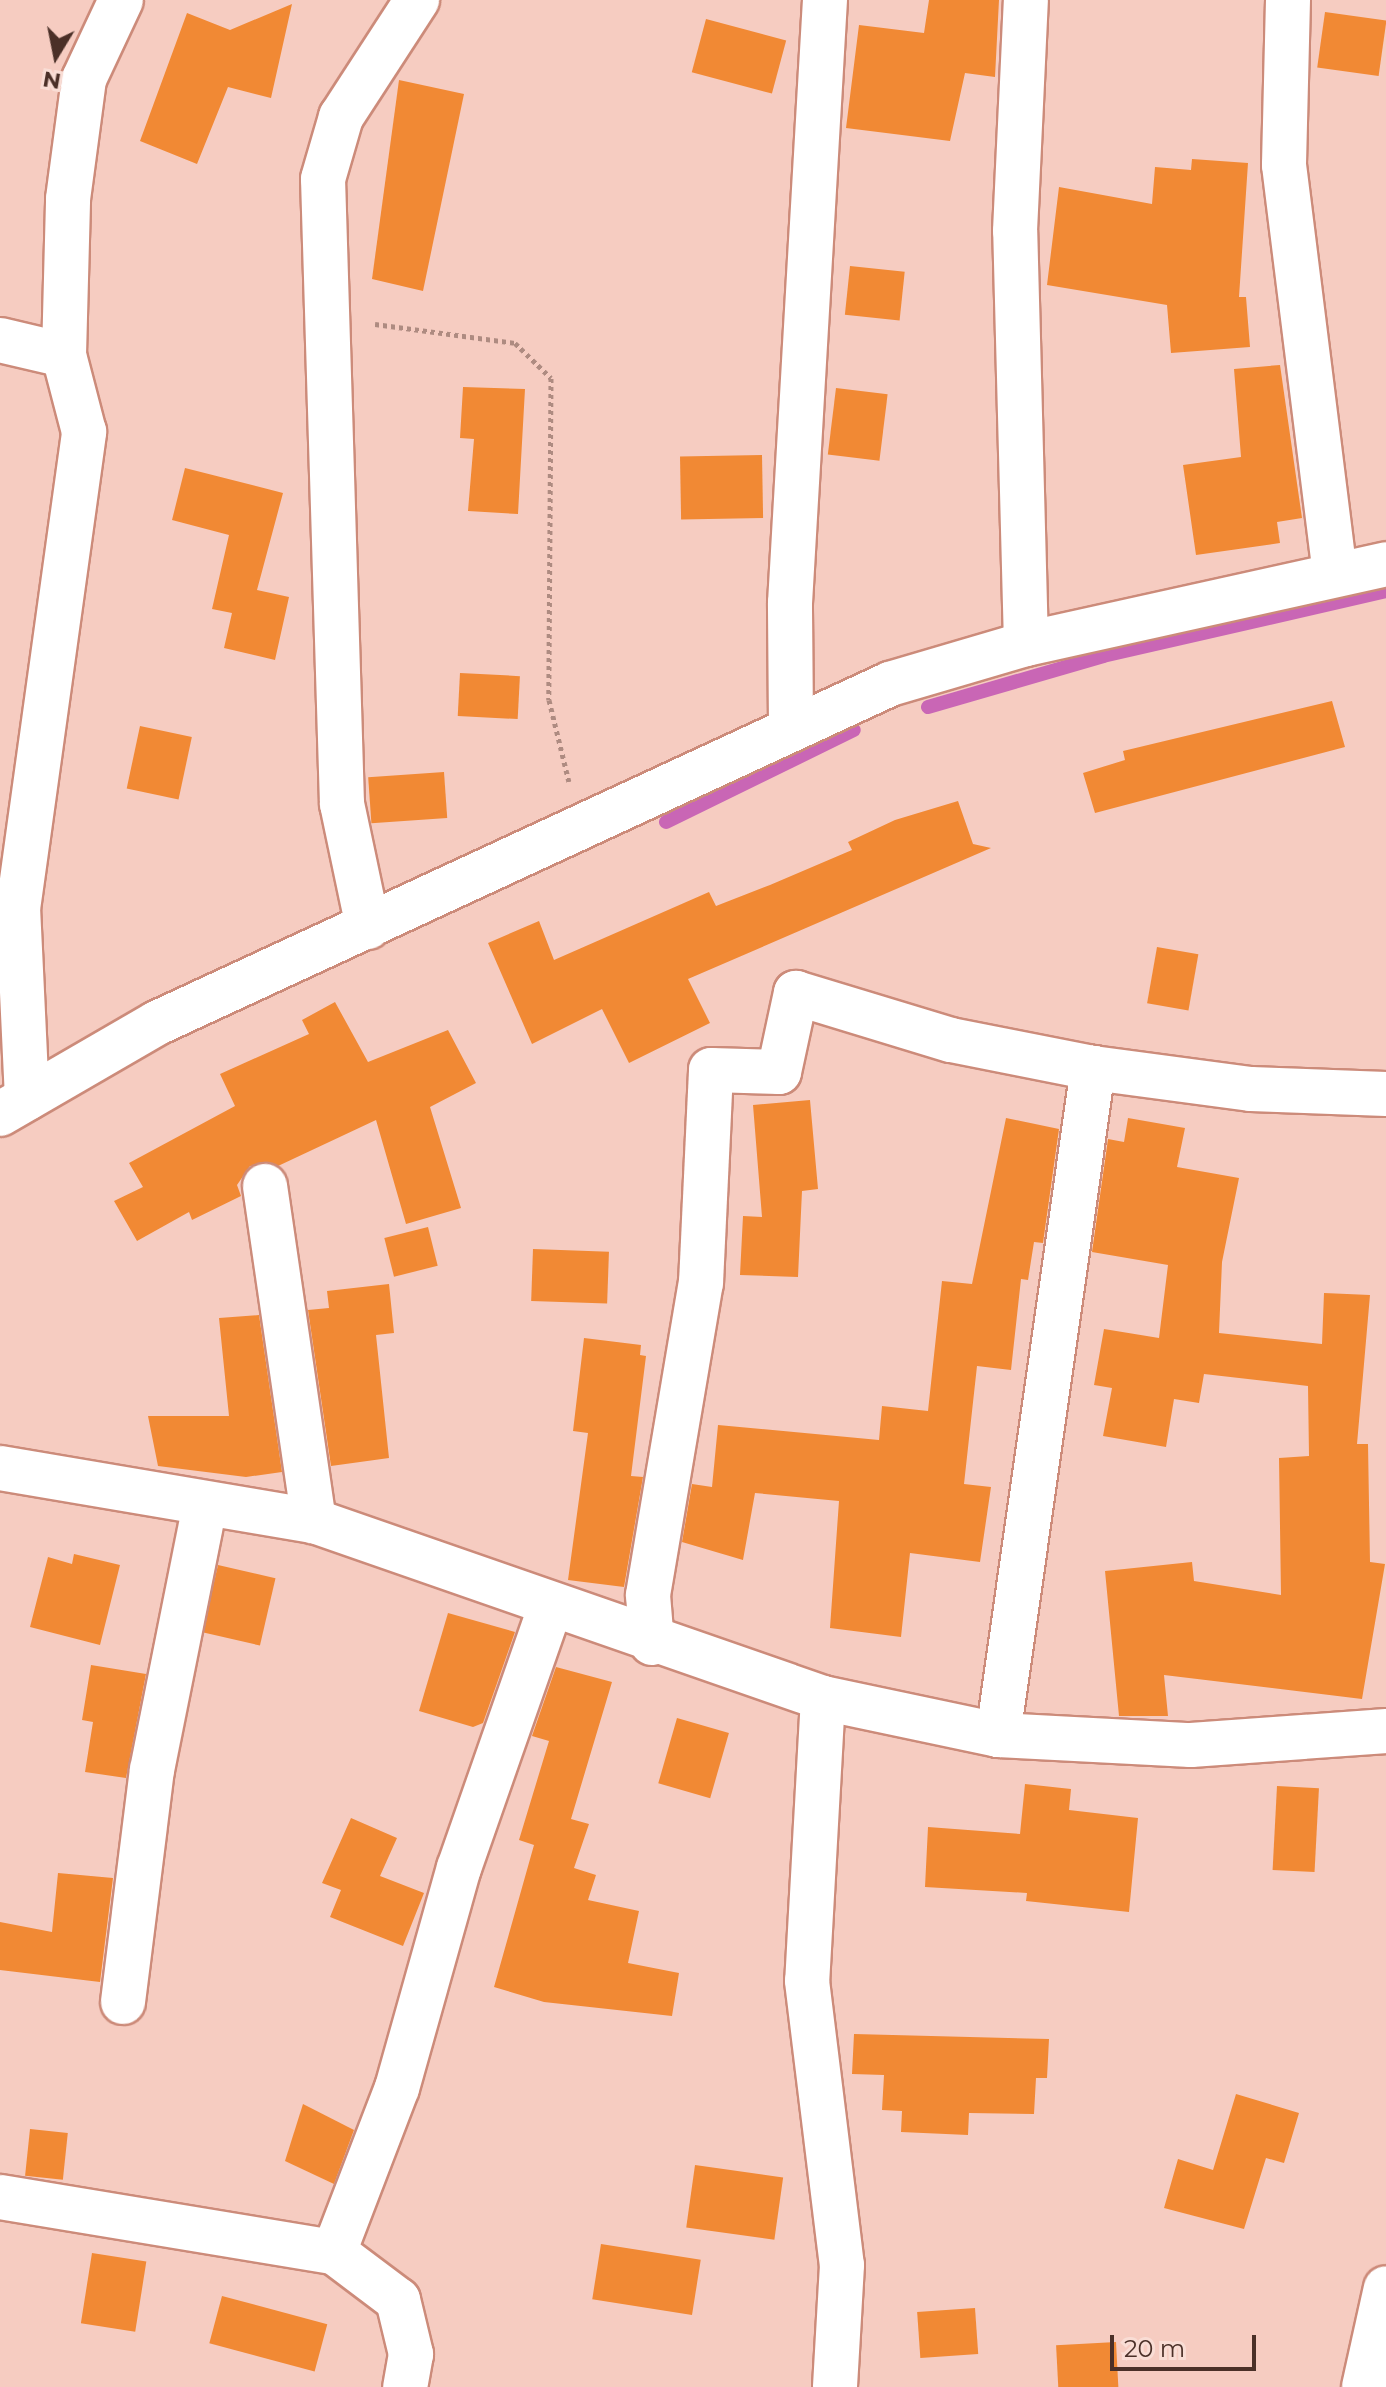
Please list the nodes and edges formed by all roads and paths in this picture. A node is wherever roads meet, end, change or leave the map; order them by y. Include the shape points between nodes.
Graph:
1 (121, 0) edge
2 (417, 0) edge
3 (825, 0) edge
4 (1026, 0) edge
5 (1288, 0) edge
6 (324, 318) junction
7 (0, 340) edge
8 (64, 355) junction
9 (1386, 564) edge
10 (1335, 574) junction
11 (1026, 644) junction
12 (791, 724) junction
13 (580, 830) junction
14 (368, 927) junction
15 (1093, 1068) junction
16 (1386, 1094) edge
17 (14, 1106) edge
18 (265, 1186) dead end
19 (0, 1468) edge
20 (205, 1504) junction
21 (314, 1521) junction
22 (550, 1608) junction
23 (652, 1643) junction
24 (823, 1698) junction
25 (1386, 1731) edge
26 (998, 1735) junction
27 (123, 2002) dead end
28 (0, 2197) edge
29 (334, 2252) junction
30 (1386, 2288) edge
31 (405, 2387) edge
32 (835, 2387) edge
33 (1364, 2387) edge

1 - 8 street via 84,79 68,199
2 - 6 street via 341,117 323,179
3 - 12 street via 790,603
4 - 11 street via 1015,231
5 - 10 street via 1284,165
6 - 13 path via 515,343 551,378 549,700
6 - 14 street via 342,804
7 - 8 street
8 - 17 street via 84,432 18,909
9 - 10 street
10 - 11 street
11 - 12 street via 890,684
12 - 13 street
13 - 14 street
14 - 17 street via 157,1023
15 - 16 street via 1251,1089
15 - 23 street via 951,1040 796,993 779,1072 711,1070 701,1283 648,1595
15 - 26 street
18 - 21 street
19 - 20 street
20 - 21 street
20 - 27 street via 152,1770
21 - 22 street via 408,1549
22 - 23 street
22 - 29 street via 459,1868 397,2088
23 - 24 street
24 - 26 street
24 - 32 street via 807,1981 842,2265
25 - 26 street via 1191,1745
28 - 29 street
29 - 31 street via 398,2300 411,2354
30 - 33 street

